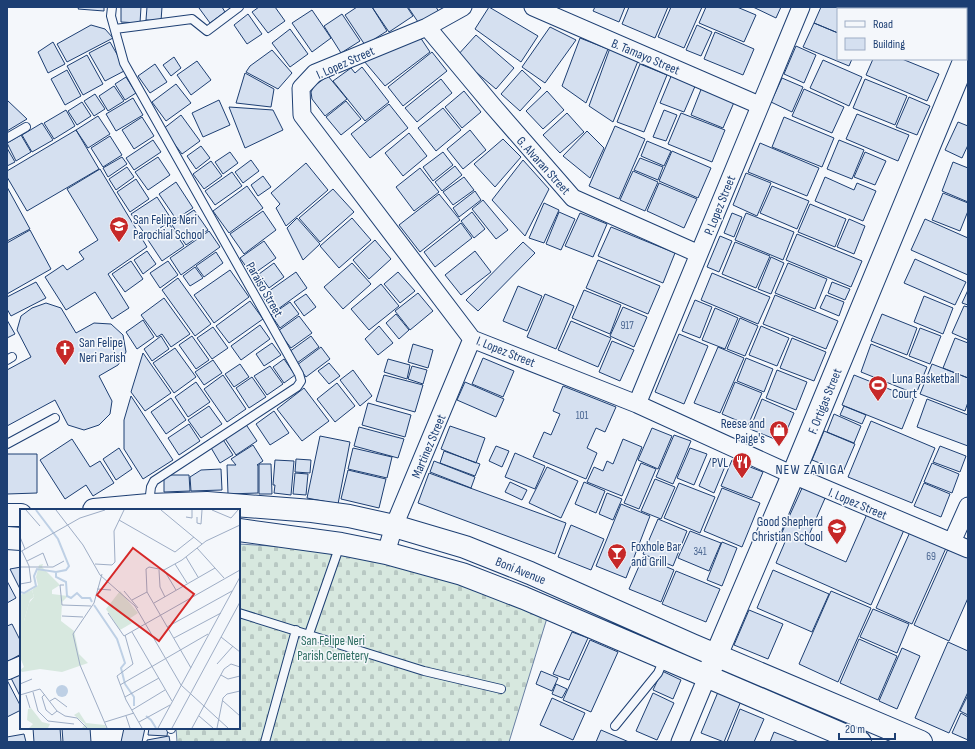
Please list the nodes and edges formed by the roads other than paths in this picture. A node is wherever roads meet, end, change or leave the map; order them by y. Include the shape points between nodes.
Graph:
1 (112, 7) edge
2 (239, 7) edge
3 (463, 7) edge
4 (533, 7) edge
5 (800, 7) edge
6 (427, 27) junction
7 (115, 29) junction
8 (965, 60) edge
9 (759, 105) junction
10 (26, 127) dead end
11 (7, 138) edge
12 (699, 254) junction
13 (472, 339) junction
14 (637, 404) junction
15 (55, 418) dead end
16 (7, 444) edge
17 (793, 475) junction
18 (149, 505) junction
19 (968, 506) edge
20 (105, 509) edge
21 (7, 514) edge
22 (20, 515) edge
23 (394, 526) junction
24 (240, 530) edge
25 (7, 538) edge
26 (20, 539) edge
27 (952, 542) junction
28 (341, 544) junction
29 (968, 549) edge
30 (386, 553) junction
31 (240, 613) edge
32 (296, 630) junction
33 (309, 634) junction
34 (716, 655) junction
35 (665, 658) junction
36 (20, 665) edge
37 (7, 671) edge
38 (707, 677) junction
39 (501, 689) dead end
40 (615, 726) dead end
41 (265, 742) edge
42 (680, 742) edge
43 (860, 742) edge
44 (921, 742) edge

1 - 7 lane via 111,16
2 - 7 lane via 207,30 192,20
3 - 6 street, I. Lopez Street
4 - 9 street, B. Tamayo Street
5 - 9 street, P. Lopez Street
6 - 12 street, G. Alvaran Street via 573,198
6 - 13 street, I. Lopez Street via 315,73 301,88 302,115
7 - 18 lane, Paraiso Street via 124,63 301,381 298,387 154,481 149,493
8 - 17 main road, F. Ortigas Street
9 - 12 street, P. Lopez Street
10 - 11 lane
12 - 14 street, P. Lopez Street
13 - 14 street, I. Lopez Street
13 - 23 street, Martinez Street
14 - 17 street, I. Lopez Street
15 - 16 lane
17 - 27 street, I. Lopez Street
17 - 34 main road, F. Ortigas Street
18 - 20 main road, Boni Avenue
18 - 23 main road, Boni Avenue via 207,503 250,506 349,516
19 - 27 street
21 - 22 main road
23 - 30 street, Martinez Street
23 - 34 main road, Boni Avenue via 465,547 530,573
24 - 28 main road, Boni Avenue
25 - 26 main road
27 - 29 street, I. Lopez Street
28 - 30 main road, Boni Avenue
28 - 33 lane
30 - 35 main road, Boni Avenue via 462,574
31 - 32 lane
32 - 33 lane
32 - 41 lane
33 - 39 lane via 424,670
34 - 38 main road, F. Ortigas Street
34 - 44 main road, Boni Avenue
35 - 38 main road, Boni Avenue
35 - 40 lane via 658,673
36 - 37 street
38 - 42 street, F. Ortigas Street
38 - 43 main road, Boni Avenue

